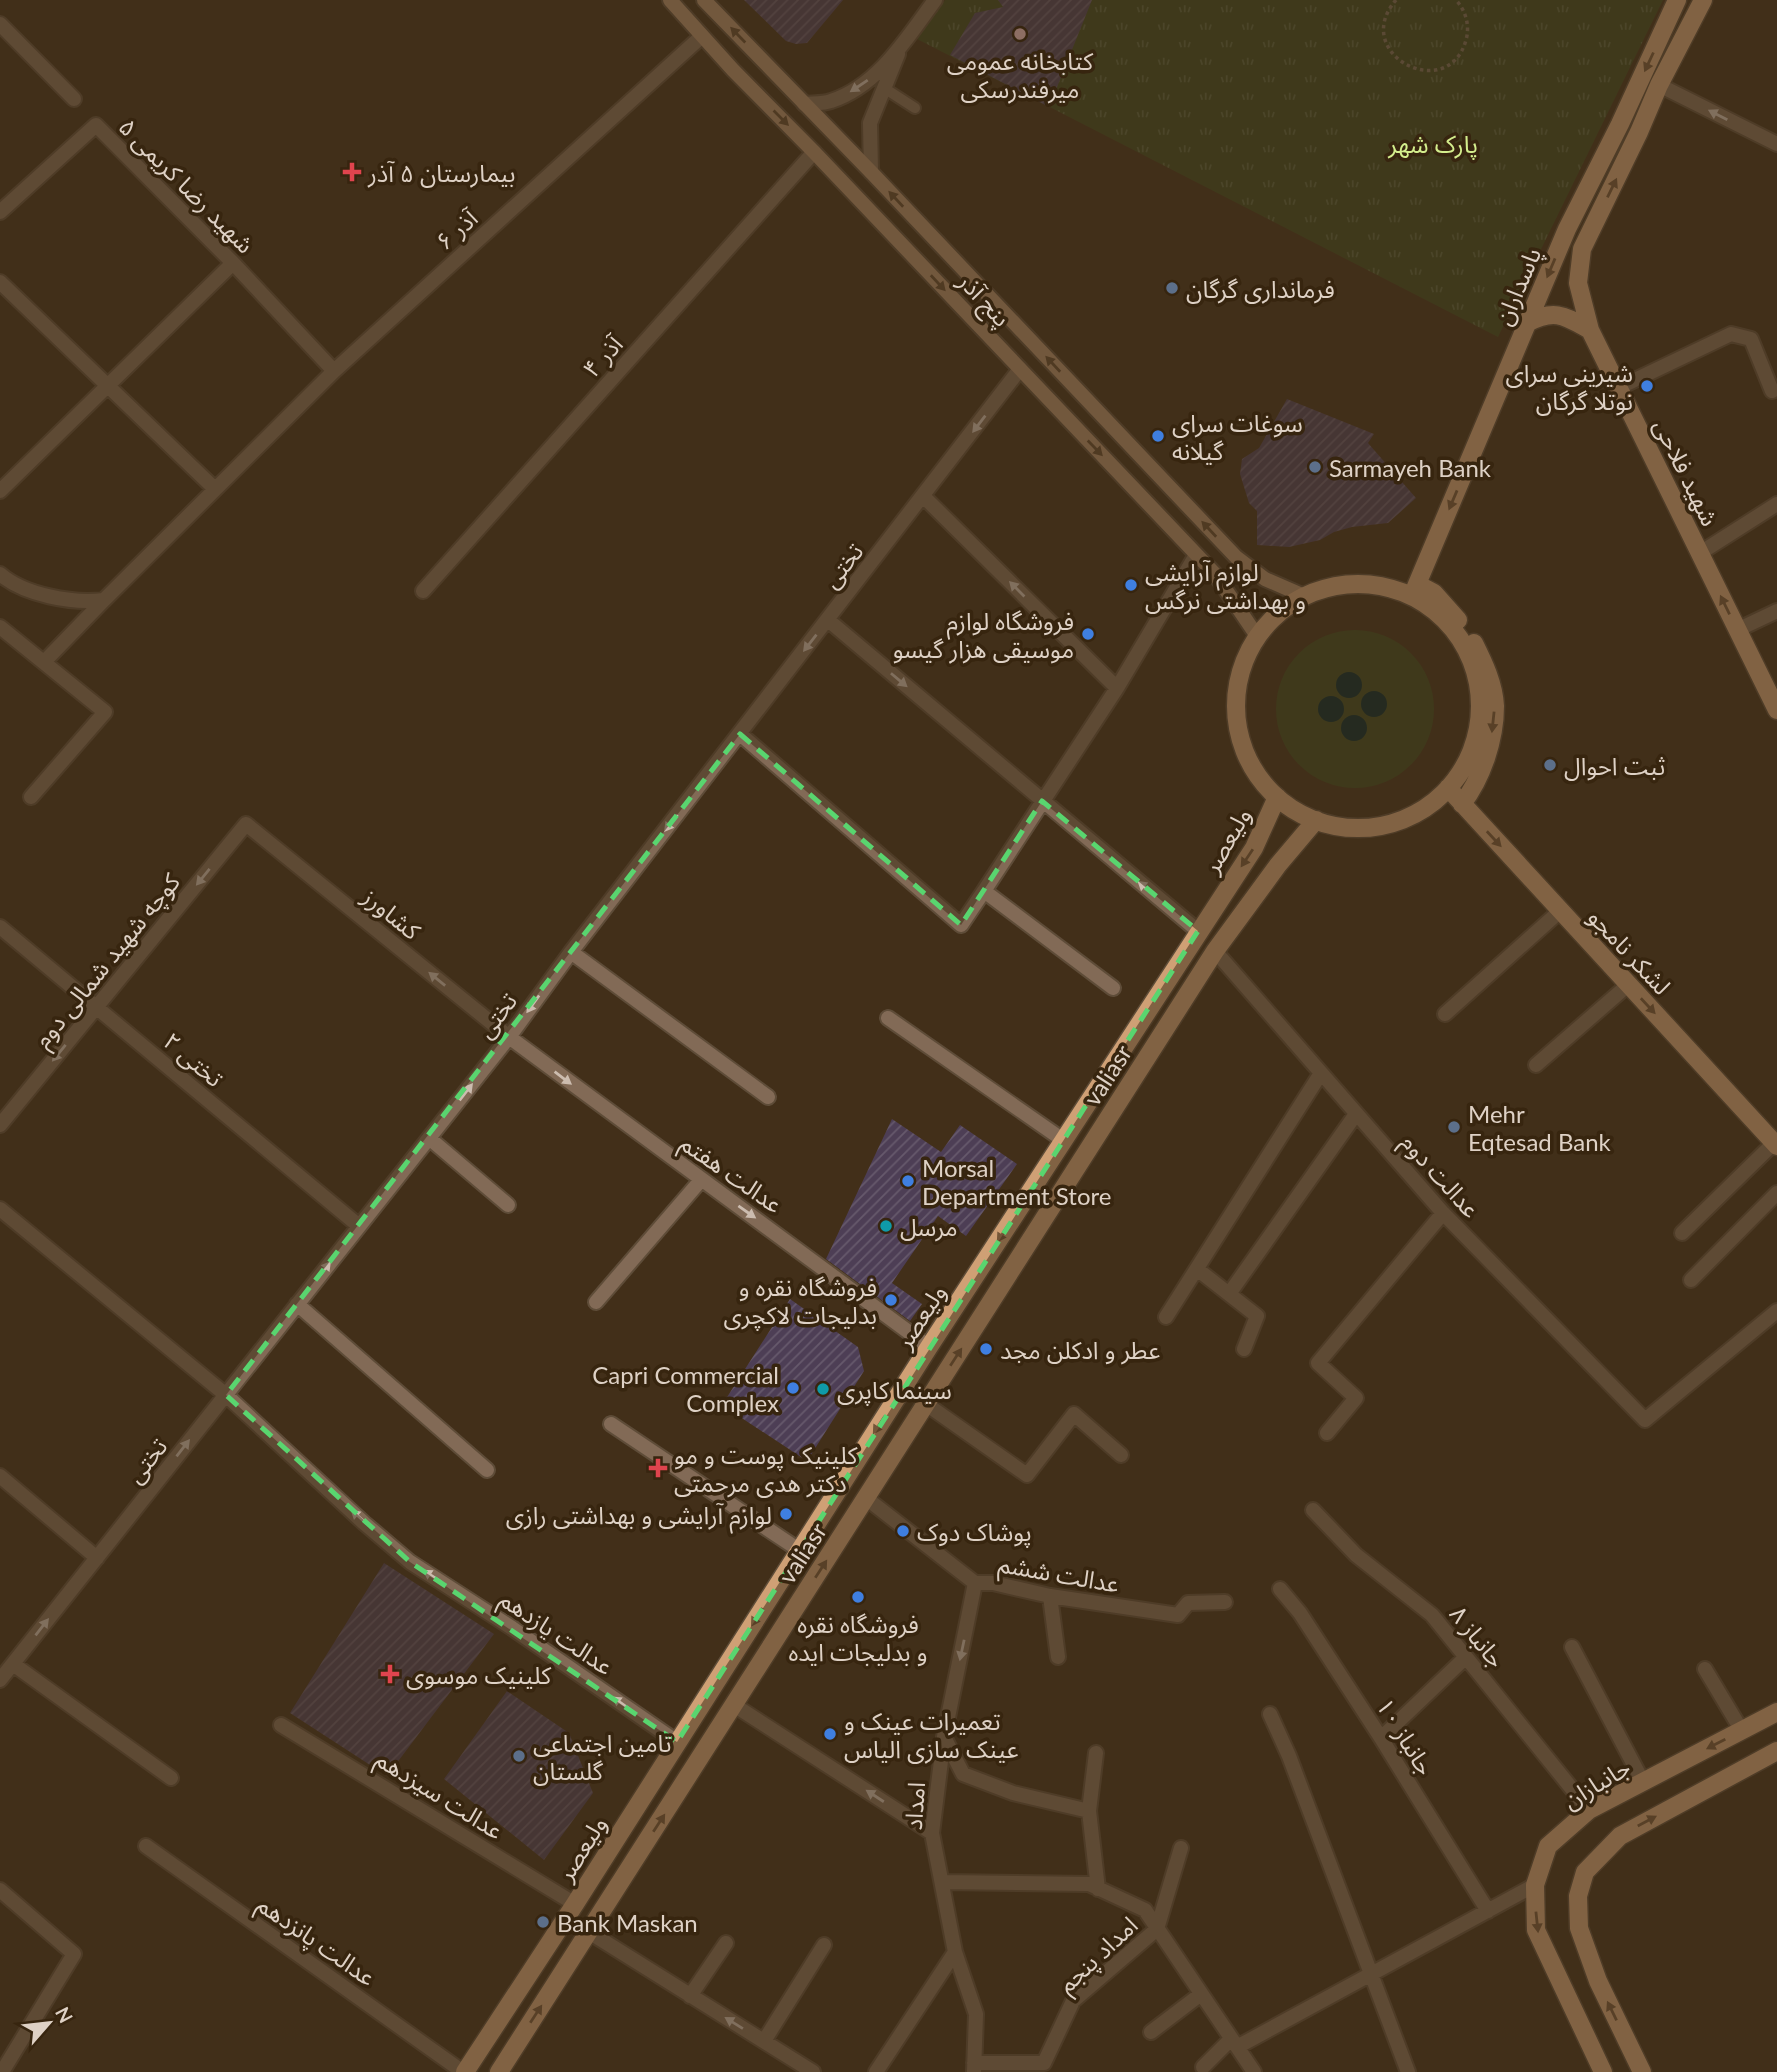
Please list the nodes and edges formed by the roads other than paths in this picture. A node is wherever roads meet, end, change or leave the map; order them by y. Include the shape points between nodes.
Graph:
1 (670, 0) edge
2 (704, 0) edge
3 (935, 0) edge
4 (1677, 0) edge
5 (1703, 0) edge
6 (0, 24) edge
7 (702, 36) junction
8 (902, 46) junction
9 (1659, 85) junction
10 (884, 88) junction
11 (74, 99) dead end
12 (804, 104) junction
13 (915, 108) dead end
14 (1777, 145) edge
15 (814, 152) junction
16 (871, 172) junction
17 (0, 212) edge
18 (1582, 249) joint
19 (233, 263) junction
20 (0, 282) edge
21 (1527, 323) junction
22 (1590, 330) junction
23 (1020, 369) junction
24 (334, 371) junction
25 (108, 385) junction
26 (1618, 388) junction
27 (1772, 391) dead end
28 (215, 489) junction
29 (0, 491) edge
30 (923, 496) junction
31 (1777, 504) edge
32 (1700, 553) junction
33 (1196, 555) junction
34 (0, 574) edge
35 (1414, 590) junction
36 (423, 591) dead end
37 (1304, 596) junction
38 (104, 600) junction
39 (1777, 611) edge
40 (828, 620) junction
41 (0, 627) edge
42 (1737, 630) junction
43 (1257, 636) junction
44 (44, 662) junction
45 (1117, 688) junction
46 (1777, 710) edge
47 (740, 734) junction
48 (1448, 788) junction
49 (31, 797) dead end
50 (1277, 797) junction
51 (1042, 801) junction
52 (1462, 804) junction
53 (1316, 820) junction
54 (246, 824) joint
55 (984, 891) junction
56 (1560, 911) junction
57 (0, 927) edge
58 (1198, 932) junction
59 (1215, 951) junction
60 (571, 952) junction
61 (1628, 985) junction
62 (1112, 988) dead end
63 (96, 1007) junction
64 (1445, 1014) dead end
65 (888, 1018) dead end
66 (509, 1037) junction
67 (1536, 1065) dead end
68 (1321, 1073) junction
69 (768, 1097) dead end
70 (1356, 1114) junction
71 (0, 1125) edge
72 (429, 1138) junction
73 (1063, 1140) junction
74 (1775, 1145) edge
75 (701, 1180) junction
76 (1777, 1193) edge
77 (508, 1205) dead end
78 (0, 1209) edge
79 (1443, 1213) junction
80 (359, 1227) junction
81 (1682, 1233) dead end
82 (1196, 1269) junction
83 (1691, 1280) dead end
84 (1229, 1294) junction
85 (596, 1302) dead end
86 (297, 1304) junction
87 (1777, 1311) edge
88 (1166, 1317) dead end
89 (929, 1347) junction
90 (1244, 1349) dead end
91 (226, 1395) junction
92 (926, 1404) junction
93 (611, 1424) dead end
94 (1327, 1433) dead end
95 (1121, 1455) dead end
96 (487, 1470) dead end
97 (0, 1476) edge
98 (866, 1498) junction
99 (1313, 1510) dead end
100 (799, 1550) junction
101 (97, 1558) junction
102 (975, 1583) junction
103 (1280, 1589) dead end
104 (1050, 1596) junction
105 (1225, 1602) dead end
106 (1572, 1647) dead end
107 (1058, 1657) dead end
108 (1466, 1657) junction
109 (13, 1664) junction
110 (1705, 1669) dead end
111 (0, 1681) edge
112 (734, 1705) junction
113 (1777, 1712) edge
114 (1270, 1714) dead end
115 (281, 1725) dead end
116 (1742, 1731) junction
117 (944, 1737) junction
118 (1381, 1738) junction
119 (677, 1742) junction
120 (1777, 1751) edge
121 (1096, 1753) dead end
122 (171, 1778) dead end
123 (1643, 1782) junction
124 (1589, 1810) junction
125 (1088, 1811) junction
126 (932, 1833) junction
127 (146, 1846) dead end
128 (1181, 1848) dead end
129 (942, 1882) junction
130 (1535, 1885) junction
131 (1093, 1886) junction
132 (0, 1890) edge
133 (575, 1904) junction
134 (1488, 1911) junction
135 (1157, 1929) junction
136 (589, 1932) junction
137 (726, 1943) dead end
138 (824, 1945) dead end
139 (955, 1952) junction
140 (1370, 1976) junction
141 (1201, 1994) junction
142 (690, 1996) junction
143 (1151, 2032) dead end
144 (764, 2041) junction
145 (1234, 2043) junction
146 (974, 2067) edge
147 (1203, 2067) dead end
148 (2, 2072) edge
149 (464, 2072) edge
150 (499, 2072) edge
151 (813, 2072) edge
152 (876, 2072) edge
153 (1254, 2072) edge
154 (1408, 2072) edge
155 (1603, 2072) edge
156 (1642, 2072) edge

1 - 7 main road, پنج آذر
12 -> 2 main road, پنج آذر
3 - 8 street
4 -> 21 main road, پاسداران
5 - 9 main road, پاسداران
6 - 11 street
7 -> 15 main road, پنج آذر
7 - 24 street, آذر ۶
8 - 10 street
8 -> 12 street via 862,87 829,102
14 -> 9 street
18 -> 9 main road, پاسداران
10 - 13 lane
10 - 16 street via 870,123
12 - 16 main road, پنج آذر
15 -> 23 main road, پنج آذر
15 - 36 street, آذر ۴
37 -> 16 main road, پنج آذر via 1265,579 1236,557
17 - 19 street, شهید رضا کریمی ۵ via 96,125
18 - 22 main road, شهید فلاحی via 1578,283
19 - 24 street, شهید رضا کریمی ۵
19 - 25 street
20 - 25 street
21 - 22 main road via 1553,314
21 -> 35 main road, پاسداران
22 - 26 main road, شهید فلاحی
23 -> 30 street, تختی
23 -> 33 main road, پنج آذر
24 - 28 street, آذر ۶
25 - 28 street
25 - 29 street
26 - 27 street via 1731,334 1751,339
26 - 32 main road, شهید فلاحی
28 - 38 street, آذر ۶
30 - 40 street, تختی
45 -> 30 street
31 - 32 street
42 -> 32 main road, شهید فلاحی
33 - 43 main road, پنج آذر via 1216,575
33 - 45 street
34 - 38 street via 45,596
35 - 37 main road via 1339,584
35 - 48 main road via 1458,636 1479,694 1470,754
35 -> 52 main road via 1434,593 1473,640 1487,669 1495,705 1492,731 1480,774
37 - 43 main road via 1286,606
38 - 44 street, آذر ۶
39 - 42 street
40 -> 47 street, تختی
40 -> 51 street
41 - 44 street
42 - 46 main road, شهید فلاحی
43 - 50 main road via 1240,672 1236,711 1252,766
44 - 49 street via 105,712
45 - 51 street
47 - 55 street via 961,925
47 -> 60 street, تختی
48 - 52 main road, لشکر نامجو
48 - 53 main road via 1423,809 1379,826 1347,827
50 - 53 main road
50 -> 58 main road, ولیعصر via 1254,848
51 - 55 street
58 -> 51 street
52 -> 56 main road, لشکر نامجو
53 - 59 main road, valiasr
54 -> 63 street, کوچه شهید شمالی دوم
66 -> 54 street, کشاورز
55 - 62 street
56 - 61 main road, لشکر نامجو
56 - 64 street
57 - 63 street, تختی ۲
58 - 73 main road, ولیعصر
59 - 68 street, عدالت دوم
92 -> 59 main road, valiasr
60 -> 66 street, تختی
60 - 69 street
61 - 67 street
61 -> 74 main road, لشکر نامجو
63 -> 71 street, کوچه شهید شمالی دوم
63 - 80 street, تختی ۲
65 - 73 street
72 -> 66 street, تختی
66 -> 75 street, عدالت هفتم
68 - 70 street, عدالت دوم
68 - 82 street
70 - 79 street, عدالت دوم
70 - 84 street
72 - 77 street
72 - 80 street, تختی
73 -> 89 main road, ولیعصر
74 - 81 street
75 - 85 street
75 -> 89 street, عدالت هفتم
76 - 83 street
78 - 91 street, عدالت یازدهم
79 - 87 street, عدالت دوم via 1645,1420
79 - 94 street via 1318,1363 1356,1398
86 -> 80 street, تختی
82 - 84 street
82 - 88 street
84 - 90 street via 1257,1316
86 - 91 street, تختی
86 - 96 street
89 -> 100 main road, ولیعصر
101 -> 91 street, تختی
119 -> 91 street, عدالت یازدهم via 410,1562
92 - 95 street via 1027,1475 1074,1414
92 - 98 main road, valiasr
93 - 100 street
97 - 101 street
98 - 102 street, عدالت ششم
112 -> 98 main road, valiasr
99 - 108 street, جانباز ۸ via 1356,1555 1432,1615
100 -> 119 main road, ولیعصر
109 -> 101 street, تختی
102 - 104 street, عدالت ششم
102 -> 117 street, امداد
103 - 118 street, ۱۰ جانباز
104 - 105 street, عدالت ششم via 1178,1615 1188,1603
104 - 107 street
106 - 123 street
108 - 118 street
108 - 124 street, جانباز ۸
109 - 111 street, تختی
109 - 122 street
110 - 116 street
126 -> 112 street
136 -> 112 main road, valiasr
113 - 116 main road, جانبازان
114 - 140 street
115 - 133 street, عدالت سیزدهم
116 -> 123 main road, جانبازان
117 - 125 street via 963,1774 1013,1793
117 - 126 street, امداد
118 - 134 street, ۱۰ جانباز
119 - 133 main road, ولیعصر
156 -> 120 main road via 1598,1981 1579,1928 1578,1896 1585,1872 1620,1836
121 - 125 street
123 - 124 main road, جانبازان
124 - 130 main road, جانبازان via 1548,1846
125 - 131 street
126 - 129 street, امداد
127 - 149 street, عدالت پانزدهم
128 - 135 street, امداد پنجم
129 - 131 street
129 - 139 street, امداد
130 - 134 street
130 -> 155 main road, جانبازان via 1536,1930
131 - 135 street via 1144,1910
132 - 148 street via 74,1954
133 - 149 main road, ولیعصر
134 - 140 street
135 - 141 street
135 - 146 street, امداد پنجم via 1073,2001 1044,2063
136 - 142 street
150 -> 136 main road, valiasr
137 - 142 street
138 - 144 street
139 - 146 street, امداد via 976,2014
139 - 152 street
140 - 145 street
140 - 154 street
141 - 143 street
141 - 145 street
144 -> 142 street
144 - 151 street
145 - 147 street
145 - 153 street

